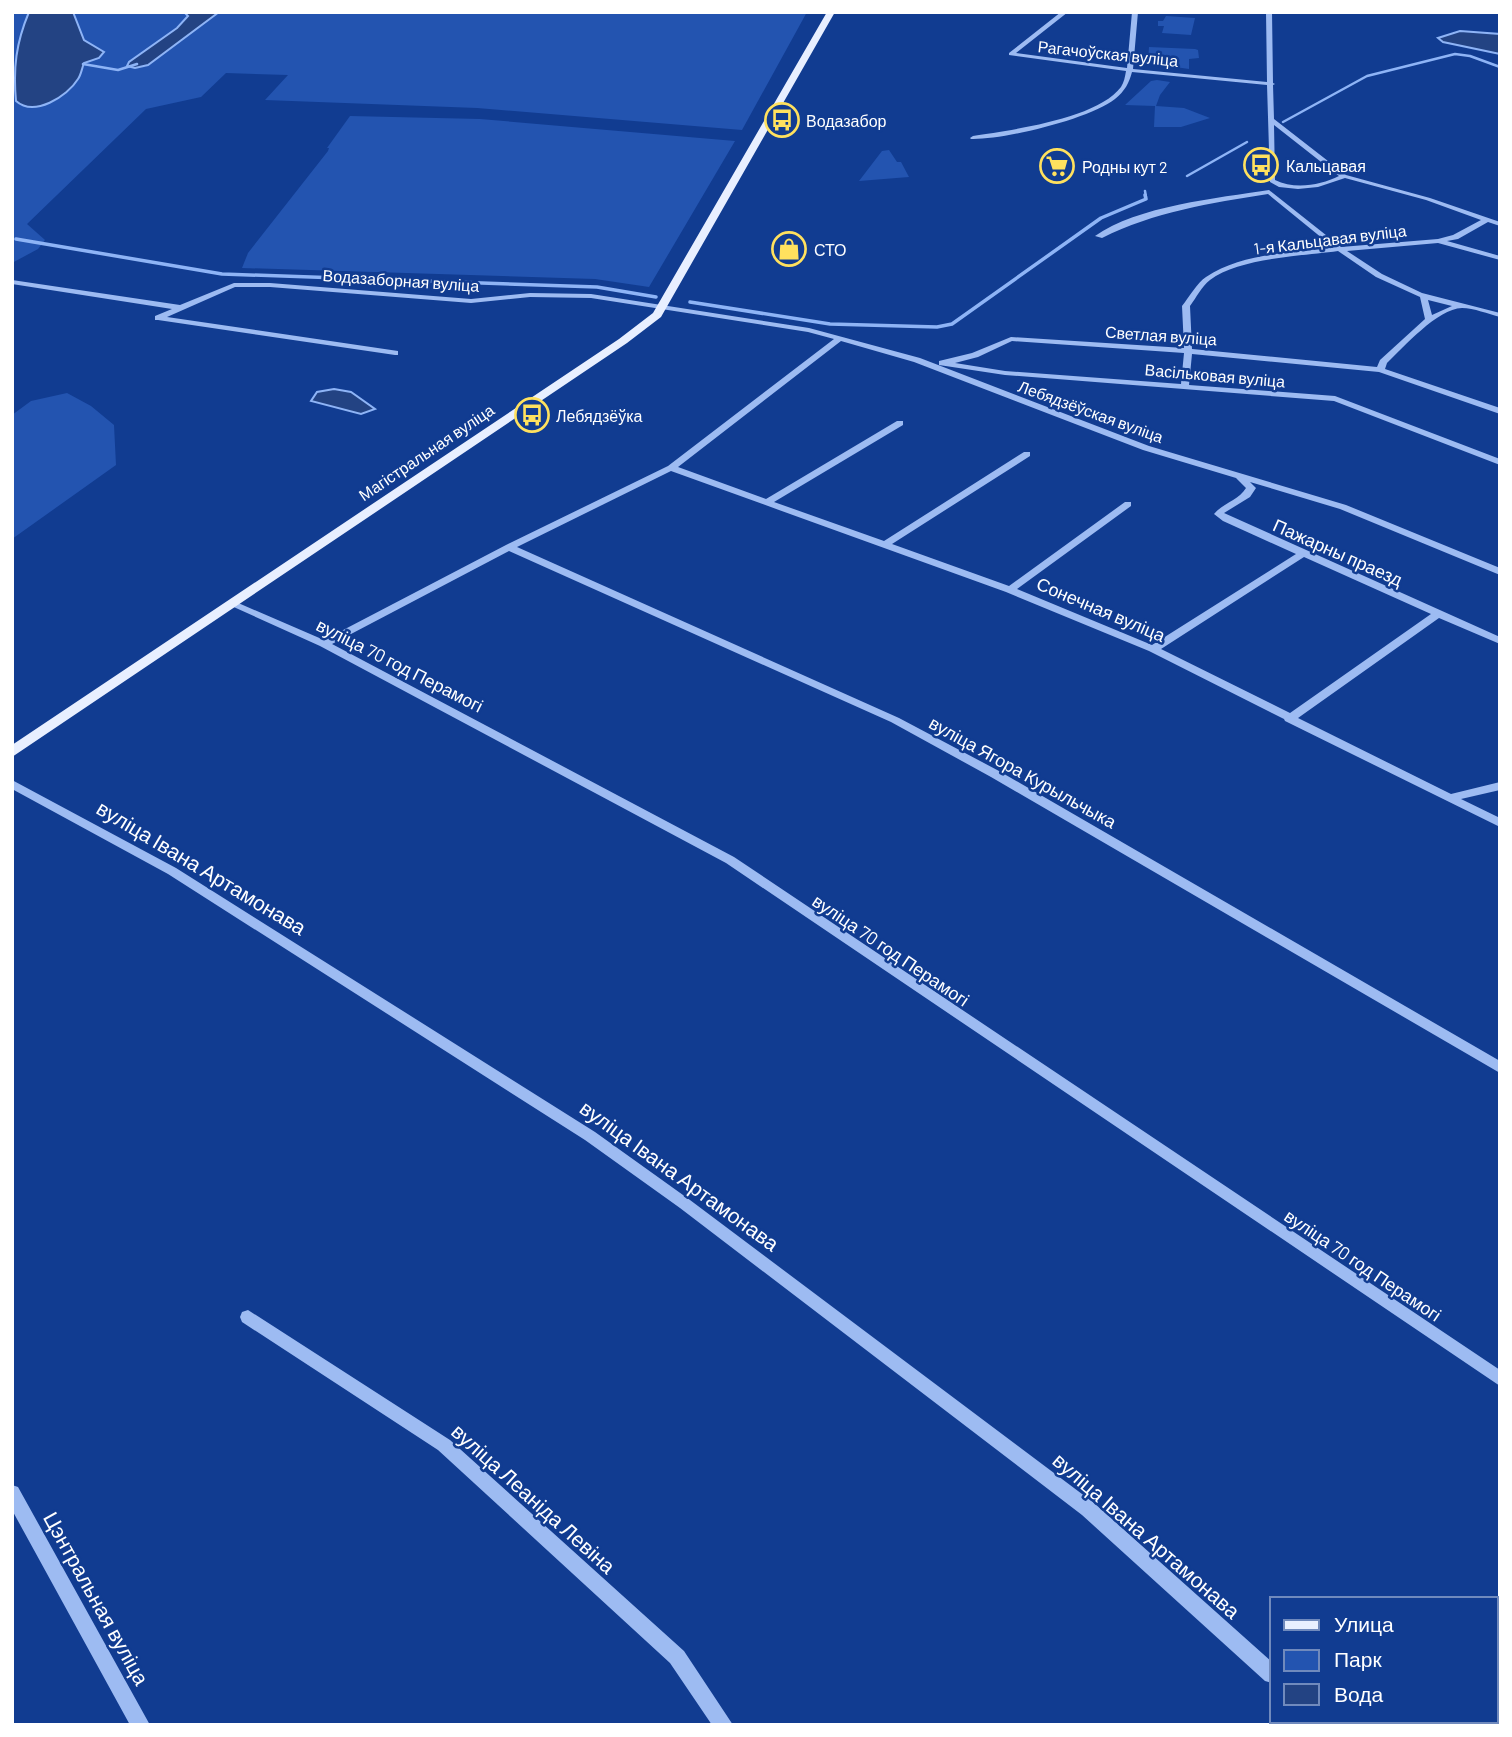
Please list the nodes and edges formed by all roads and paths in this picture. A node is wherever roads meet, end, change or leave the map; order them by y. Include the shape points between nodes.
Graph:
1 (831, 12) edge
2 (1065, 12) edge
3 (1135, 12) edge
4 (1269, 12) edge
5 (1129, 70) junction
6 (1272, 83) junction
7 (1273, 121) junction
8 (973, 138) dead end
9 (1344, 176) junction
10 (1274, 184) junction
11 (1269, 192) junction
12 (1486, 220) junction
13 (1500, 224) edge
14 (1099, 236) dead end
15 (1438, 241) junction
16 (1338, 248) junction
17 (1500, 258) edge
18 (12, 282) edge
19 (1423, 295) junction
20 (1462, 305) junction
21 (183, 308) junction
22 (663, 309) junction
23 (1500, 315) edge
24 (1429, 320) junction
25 (839, 339) junction
26 (1188, 351) junction
27 (395, 353) dead end
28 (917, 360) junction
29 (943, 363) junction
30 (972, 369) junction
31 (1380, 370) junction
32 (962, 377) junction
33 (1185, 386) junction
34 (1500, 411) edge
35 (900, 423) dead end
36 (1027, 454) dead end
37 (1500, 462) edge
38 (671, 468) junction
39 (1238, 474) junction
40 (767, 502) junction
41 (1128, 504) dead end
42 (887, 544) junction
43 (509, 547) junction
44 (1302, 554) junction
45 (1500, 572) edge
46 (1010, 590) junction
47 (232, 604) junction
48 (1438, 614) junction
49 (1500, 641) edge
50 (324, 644) junction
51 (1153, 649) junction
52 (1289, 719) junction
53 (12, 752) edge
54 (12, 783) edge
55 (1500, 786) edge
56 (1448, 798) junction
57 (1500, 823) edge
58 (1500, 1068) edge
59 (248, 1317) dead end
60 (1500, 1379) edge
61 (12, 1493) edge
62 (1270, 1672) edge
63 (141, 1725) edge
64 (724, 1725) edge

1 - 22 main road, Магістральная вуліца
2 - 5 street, Рагачоўская вуліца via 1011,54
3 - 5 street
4 - 6 street
5 - 6 street, Рагачоўская вуліца
5 - 8 street via 1123,88 1092,109 1034,127
6 - 7 street
7 - 9 street
7 - 10 street
9 - 10 street via 1294,187
9 - 12 street
10 - 11 street
11 - 14 street via 1140,218
11 - 16 street
12 - 13 street
12 - 15 street, 1-я Кальцавая вуліца
15 - 16 street, 1-я Кальцавая вуліца
15 - 17 street
16 - 19 street via 1374,273
16 - 26 street, 1-я Кальцавая вуліца via 1258,260 1207,279 1186,306
18 - 21 street
19 - 20 street
19 - 24 street
20 - 23 street
20 - 24 street
21 - 22 street, Водазаборная вуліца via 219,290 246,285 471,301 530,295 591,296
21 - 27 street, Водазаборная вуліца via 158,318
22 - 25 street, Лебядзёўская вуліца via 809,330
22 - 47 main road, Магістральная вуліца via 623,341
24 - 31 street
25 - 28 street, Лебядзёўская вуліца
25 - 38 street
26 - 29 street, Светлая вуліца via 1011,339
26 - 31 street, Светлая вуліца
26 - 33 street, 1-я Кальцавая вуліца
28 - 29 street, Васільковая вуліца
28 - 32 street, Лебядзёўская вуліца
29 - 30 street, Васільковая вуліца
30 - 32 street
30 - 33 street, Васільковая вуліца
31 - 34 street, Светлая вуліца
32 - 39 street, Лебядзёўская вуліца via 1146,448
33 - 37 street, Васільковая вуліца via 1335,399
35 - 40 street
36 - 42 street
38 - 40 street, Сонечная вуліца
38 - 43 street
39 - 44 street, Пажарны праезд via 1251,488 1219,514
39 - 45 street, Лебядзёўская вуліца via 1343,507
40 - 42 street, Сонечная вуліца
41 - 46 street
42 - 46 street, Сонечная вуліца
43 - 50 street
43 - 58 street, вуліца Ягора Курыльчыка via 895,720
44 - 48 street, Пажарны праезд
44 - 51 street
46 - 51 street, Сонечная вуліца
47 - 50 street, вуліца 70 год Перамогі
47 - 53 main road, Магістральная вуліца
48 - 49 street, Пажарны праезд
48 - 52 street
50 - 60 street, вуліца 70 год Перамогі via 730,860
51 - 52 street, Сонечная вуліца
52 - 56 street, Сонечная вуліца
54 - 62 street, вуліца Івана Артамонава via 172,871 601,1143 1088,1509
55 - 56 street
56 - 57 street, Сонечная вуліца
59 - 64 street, вуліца Леаніда Левіна via 444,1445 677,1657
61 - 63 street, Цэнтральная вуліца

